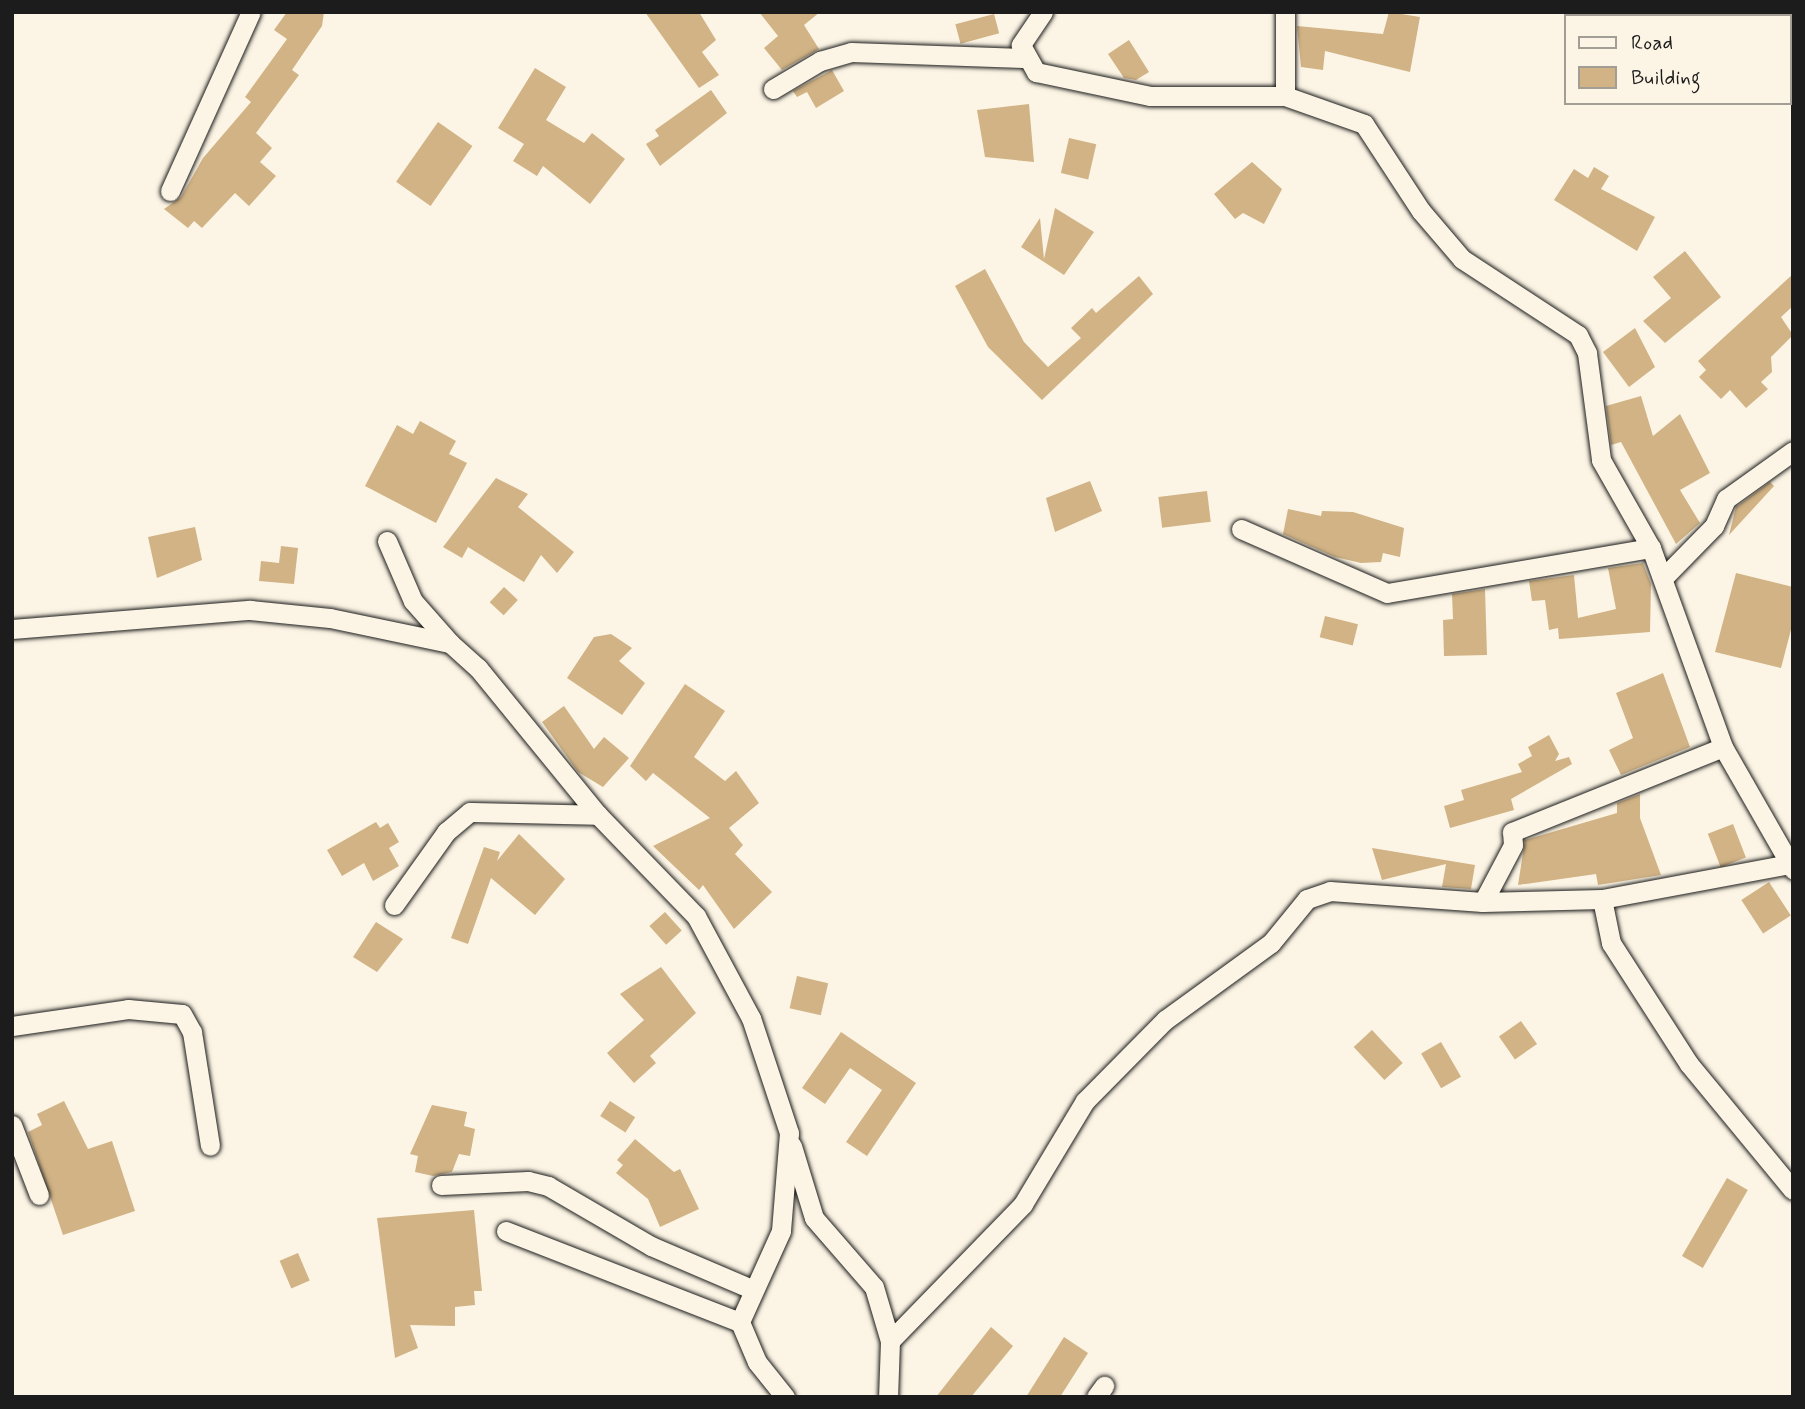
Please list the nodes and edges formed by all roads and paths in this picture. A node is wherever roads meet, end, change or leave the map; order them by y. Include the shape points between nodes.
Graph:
1 (251, 12) edge
2 (1043, 12) edge
3 (1285, 12) edge
4 (1023, 58) junction
5 (773, 89) dead end
6 (1285, 96) junction
7 (170, 191) dead end
8 (1793, 451) edge
9 (1241, 528) dead end
10 (387, 541) dead end
11 (1651, 548) junction
12 (1663, 578) junction
13 (12, 629) edge
14 (450, 643) junction
15 (1723, 747) junction
16 (598, 815) junction
17 (1791, 867) edge
18 (1602, 899) junction
19 (1483, 902) junction
20 (394, 905) dead end
21 (12, 1026) edge
22 (12, 1125) edge
23 (789, 1133) junction
24 (210, 1146) dead end
25 (441, 1185) dead end
26 (1793, 1190) edge
27 (39, 1195) dead end
28 (506, 1231) dead end
29 (752, 1289) junction
30 (740, 1322) junction
31 (890, 1341) junction
32 (785, 1397) edge
33 (888, 1397) edge

1 - 7 street
2 - 4 street via 1026,30
3 - 6 street
4 - 5 street via 851,52 820,61
4 - 6 street via 1048,76 1150,96
6 - 11 street via 1364,124 1421,211 1462,259 1578,335 1587,354 1601,460
8 - 12 street via 1726,499 1714,526
9 - 11 street via 1387,593
10 - 14 street via 413,601
11 - 12 street
12 - 15 street
13 - 14 street via 250,610 330,618
14 - 16 street via 478,668
15 - 17 street
15 - 19 street via 1512,832 1513,845
16 - 20 street via 470,812 446,832
16 - 23 street via 696,916 725,960
17 - 18 street
18 - 19 street
18 - 26 street via 1611,943 1689,1064
19 - 31 street via 1330,891 1307,899 1271,943 1165,1020 1085,1101 1023,1204
21 - 24 street via 128,1009 182,1014 192,1032
22 - 27 street
23 - 29 street via 782,1231
23 - 31 street via 814,1218 874,1287
25 - 29 street via 528,1181 548,1186 651,1246
28 - 30 street
29 - 30 street
30 - 32 street via 757,1362
31 - 33 street

